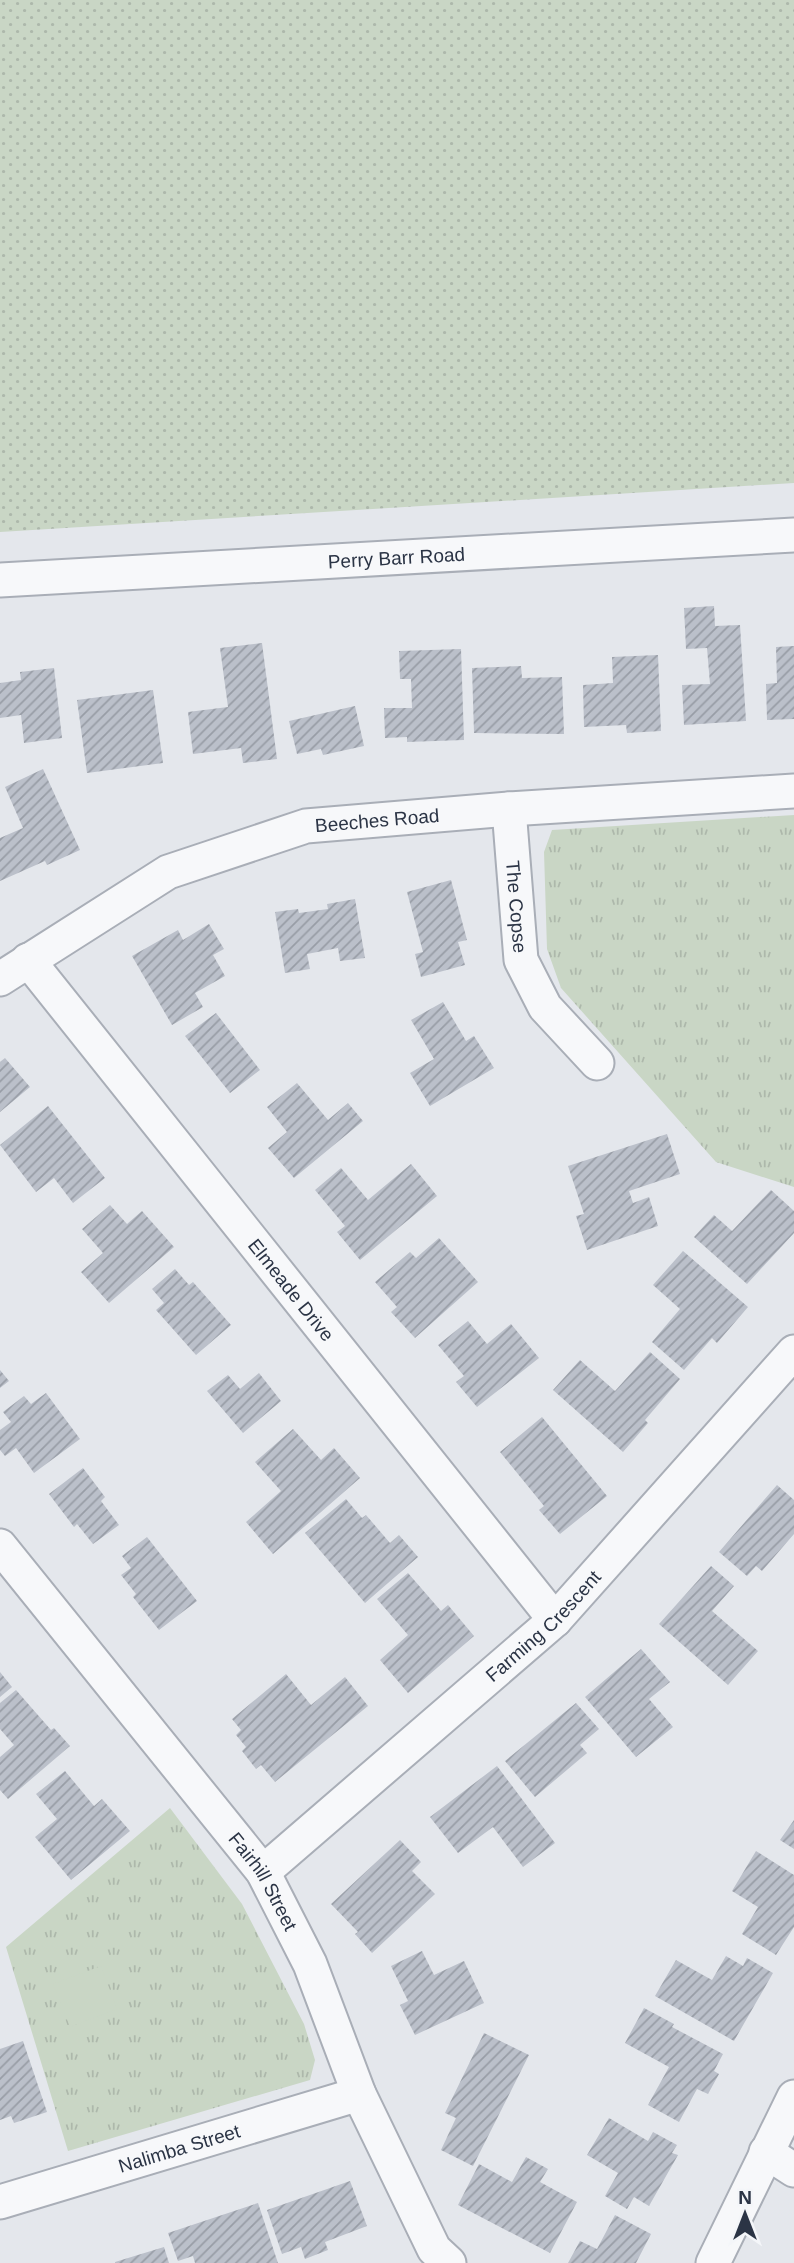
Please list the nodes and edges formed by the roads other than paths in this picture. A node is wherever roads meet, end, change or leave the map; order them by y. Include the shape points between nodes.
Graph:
1 (794, 535) edge
2 (0, 580) edge
3 (794, 791) edge
4 (509, 809) junction
5 (28, 960) junction
6 (0, 979) edge
7 (597, 1063) dead end
8 (794, 1352) edge
9 (0, 1546) edge
10 (555, 1620) junction
11 (263, 1872) junction
12 (359, 2094) junction
13 (794, 2096) edge
14 (766, 2152) junction
15 (794, 2170) edge
16 (0, 2202) edge
17 (449, 2263) edge
18 (713, 2263) edge

1 - 2 street, Perry Barr Road
3 - 4 street, Beeches Road
4 - 5 street, Beeches Road via 306,826 168,872
4 - 7 street, The Copse via 521,960 545,1007
5 - 6 street, Beeches Road
5 - 10 street, Elmeade Drive
8 - 10 street, Farming Crescent
9 - 11 street, Fairhill Street
10 - 11 street, Farming Crescent
11 - 12 street, Fairhill Street via 310,1964
12 - 16 street, Nalimba Street
12 - 17 street, Fairhill Street via 433,2249
13 - 14 street
14 - 15 street
14 - 18 street

